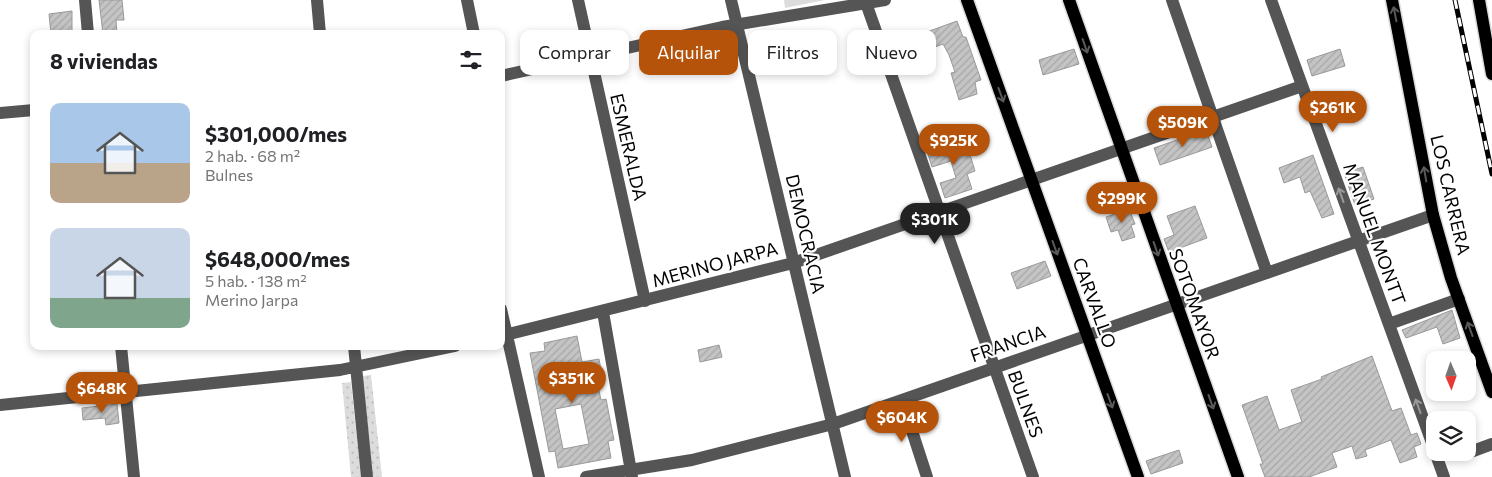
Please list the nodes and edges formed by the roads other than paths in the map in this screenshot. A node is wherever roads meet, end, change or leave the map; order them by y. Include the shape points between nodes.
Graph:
1 (85, 0) edge
2 (317, 0) edge
3 (467, 0) edge
4 (578, 0) edge
5 (731, 0) edge
6 (884, 0) edge
7 (967, 0) edge
8 (1069, 0) edge
9 (1172, 0) edge
10 (1271, 0) edge
11 (1392, 0) edge
12 (1478, 0) edge
13 (866, 3) junction
14 (737, 26) junction
15 (88, 30) edge
16 (320, 30) edge
17 (473, 30) edge
18 (584, 30) edge
19 (629, 49) edge
20 (520, 72) edge
21 (1492, 74) edge
22 (505, 75) edge
23 (594, 75) edge
24 (1302, 86) junction
25 (30, 110) edge
26 (0, 113) edge
27 (1213, 118) junction
28 (1122, 150) junction
29 (1031, 180) junction
30 (938, 212) junction
31 (1433, 215) junction
32 (1358, 241) junction
33 (793, 263) junction
34 (1267, 273) junction
35 (1459, 299) junction
36 (645, 301) junction
37 (1176, 304) junction
38 (603, 312) junction
39 (1389, 324) junction
40 (505, 335) edge
41 (1086, 336) junction
42 (505, 339) edge
43 (121, 350) edge
44 (354, 350) edge
45 (437, 350) edge
46 (356, 368) junction
47 (994, 368) junction
48 (1492, 392) edge
49 (126, 394) junction
50 (902, 400) junction
51 (0, 405) edge
52 (833, 424) junction
53 (1426, 427) edge
54 (1492, 444) edge
55 (1476, 450) edge
56 (1438, 461) edge
57 (631, 474) edge
58 (134, 477) edge
59 (367, 477) edge
60 (539, 477) edge
61 (586, 477) edge
62 (845, 477) edge
63 (927, 477) edge
64 (1032, 477) edge
65 (1138, 477) edge
66 (1238, 477) edge
67 (1444, 477) edge

1 - 15 street
2 - 16 street
3 - 17 street
4 - 18 street, ESMERALDA
5 - 14 street, DEMOCRACIA
6 - 13 street
7 -> 29 main road, CARVALLO
8 -> 28 main road, SOTOMAYOR
9 - 27 street
10 - 24 street, MANUEL MONTT
31 -> 11 main road, LOS CARRERA
12 - 21 main road
13 - 14 street
13 - 30 street, BULNES
14 - 19 street
14 - 33 street, DEMOCRACIA
20 - 22 street
23 - 36 street, ESMERALDA
24 - 27 street, MERINO JARPA
32 -> 24 street, MANUEL MONTT
25 - 26 street
27 - 28 street, MERINO JARPA
27 - 34 street
28 - 29 street, MERINO JARPA
28 -> 37 main road, SOTOMAYOR
29 - 30 street, MERINO JARPA
29 -> 41 main road, CARVALLO
30 - 33 street, MERINO JARPA
30 - 47 street, BULNES
31 - 32 street, FRANCIA
31 - 35 main road, LOS CARRERA
32 - 34 street, FRANCIA
32 - 39 street, MANUEL MONTT
33 - 36 street, MERINO JARPA
33 - 52 street, DEMOCRACIA
34 - 37 street, FRANCIA
35 - 39 street
48 -> 35 main road, LOS CARRERA
36 - 38 street, MERINO JARPA
37 - 41 street, FRANCIA
37 -> 66 main road, SOTOMAYOR
38 - 40 street, MERINO JARPA
38 - 57 street
53 -> 39 street, MANUEL MONTT
41 - 47 street, FRANCIA
41 -> 65 main road, CARVALLO
42 - 60 street
43 - 49 street
44 - 46 street
45 - 46 street
46 - 49 street
46 - 59 street
47 - 50 street, FRANCIA
47 - 64 street, BULNES
49 - 51 street
49 - 58 street
50 - 52 street, FRANCIA
50 - 63 street
52 - 57 street, FRANCIA
52 - 62 street, DEMOCRACIA
54 - 55 street
56 - 67 street, MANUEL MONTT
57 - 61 street, FRANCIA

